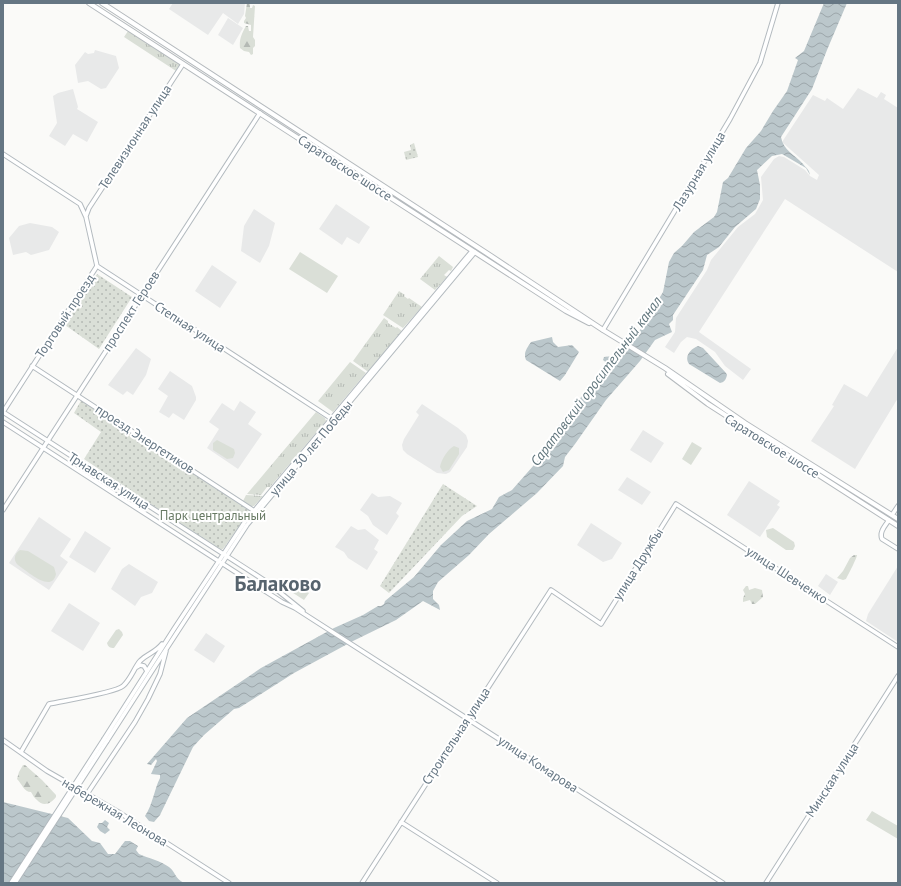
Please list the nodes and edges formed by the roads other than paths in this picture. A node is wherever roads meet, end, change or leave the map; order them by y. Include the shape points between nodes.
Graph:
1 (89, 3) edge
2 (102, 3) edge
3 (778, 3) edge
4 (187, 58) junction
5 (183, 64) junction
6 (237, 90) junction
7 (234, 96) junction
8 (260, 113) junction
9 (286, 122) junction
10 (283, 128) junction
11 (3, 154) edge
12 (403, 198) junction
13 (80, 204) junction
14 (400, 204) junction
15 (91, 205) junction
16 (86, 217) junction
17 (477, 247) junction
18 (474, 251) junction
19 (97, 266) junction
20 (141, 295) junction
21 (585, 319) junction
22 (603, 330) junction
23 (651, 360) junction
24 (32, 366) junction
25 (698, 391) junction
26 (694, 394) junction
27 (77, 395) junction
28 (3, 412) edge
29 (333, 419) junction
30 (3, 422) edge
31 (22, 425) junction
32 (18, 431) junction
33 (47, 441) junction
34 (43, 447) junction
35 (79, 461) junction
36 (74, 467) junction
37 (676, 504) joint
38 (897, 509) edge
39 (3, 510) edge
40 (256, 512) junction
41 (892, 515) junction
42 (898, 519) edge
43 (889, 520) junction
44 (898, 526) edge
45 (184, 529) junction
46 (178, 535) junction
47 (197, 537) junction
48 (192, 544) junction
49 (898, 549) edge
50 (225, 555) junction
51 (220, 562) junction
52 (550, 590) joint
53 (286, 596) junction
54 (282, 602) junction
55 (320, 624) junction
56 (174, 629) junction
57 (169, 644) junction
58 (898, 647) edge
59 (136, 668) junction
60 (148, 672) junction
61 (898, 676) edge
62 (156, 681) junction
63 (468, 719) junction
64 (3, 740) edge
65 (106, 740) junction
66 (21, 752) junction
67 (87, 794) junction
68 (401, 822) junction
69 (11, 883) edge
70 (15, 883) edge
71 (229, 883) edge
72 (362, 883) edge
73 (497, 883) edge
74 (723, 883) edge
75 (766, 883) edge

1 - 5 main road, Саратовское шоссе
2 - 4 main road, Саратовское шоссе
3 - 22 main road, Лазурная улица via 756,72
4 - 5 main road, Телевизионная улица
4 - 6 main road, Саратовское шоссе
5 - 7 main road, Саратовское шоссе
5 - 15 main road, Телевизионная улица
6 - 7 main road
6 - 9 main road, Саратовское шоссе
7 - 8 main road, Саратовское шоссе
8 - 10 main road, Саратовское шоссе
8 - 20 main road, проспект Героев
9 - 10 main road
9 - 12 main road, Саратовское шоссе
10 - 14 main road, Саратовское шоссе
11 - 13 main road
12 - 14 main road
12 - 17 main road, Саратовское шоссе
13 - 15 main road
13 - 16 main road
14 - 18 main road, Саратовское шоссе
15 - 16 main road, Телевизионная улица
16 - 19 main road
17 - 18 main road
17 - 21 main road, Саратовское шоссе
18 - 21 main road, Саратовское шоссе via 566,311
18 - 29 main road
19 - 20 main road, Степная улица
19 - 24 main road, Торговый проезд
20 - 27 main road, проспект Героев
20 - 29 main road, Степная улица
21 - 22 main road, Саратовское шоссе
22 - 23 main road, Саратовское шоссе
23 - 25 main road, Саратовское шоссе
23 - 26 main road, Саратовское шоссе
24 - 27 main road, проезд Энергетиков
24 - 28 main road, Торговый проезд
25 - 26 main road via 695,390
25 - 41 main road, Саратовское шоссе
26 - 43 main road, Саратовское шоссе
27 - 33 main road, проспект Героев
27 - 40 main road, проезд Энергетиков
28 - 31 main road, Трнавская улица
29 - 40 main road
30 - 32 main road, Трнавская улица
31 - 32 main road via 22,429
31 - 33 main road, Трнавская улица
32 - 34 main road, Трнавская улица
33 - 34 main road, проспект Героев
33 - 35 main road, Трнавская улица
34 - 36 main road, Трнавская улица
34 - 39 main road, проспект Героев
35 - 36 main road via 74,462
35 - 45 main road, Трнавская улица
36 - 46 main road, Трнавская улица
37 - 52 main road, улица Дружбы via 601,624
37 - 58 main road, улица Шевченко
38 - 41 main road
40 - 50 main road
41 - 42 main road, Саратовское шоссе
41 - 43 main road
43 - 44 main road, Саратовское шоссе
43 - 49 main road via 881,532 881,537
45 - 46 main road
45 - 47 main road, Трнавская улица
46 - 48 main road, Трнавская улица
47 - 48 main road via 196,543
47 - 50 main road, Трнавская улица
48 - 51 main road, Трнавская улица
50 - 51 main road
50 - 53 main road, Трнавская улица
51 - 54 main road, Трнавская улица
51 - 56 main road
51 - 57 main road
52 - 63 main road, Строительная улица
53 - 54 main road
53 - 55 main road, Трнавская улица
54 - 55 main road, Трнавская улица
55 - 63 main road, улица Комарова
56 - 59 main road via 158,649 144,658
56 - 60 main road
57 - 60 main road
57 - 62 main road
59 - 60 main road via 144,666
59 - 66 main road via 118,689 49,704
60 - 62 main road via 155,672
60 - 65 main road
61 - 75 main road, Минская улица
62 - 67 main road via 135,722
63 - 68 main road, Строительная улица
63 - 74 main road, улица Комарова
64 - 66 main road, набережная Леонова
65 - 69 main road, bridge
65 - 70 main road, bridge
66 - 67 main road, набережная Леонова via 46,771
67 - 71 main road, набережная Леонова
68 - 72 main road, Строительная улица
68 - 73 main road

